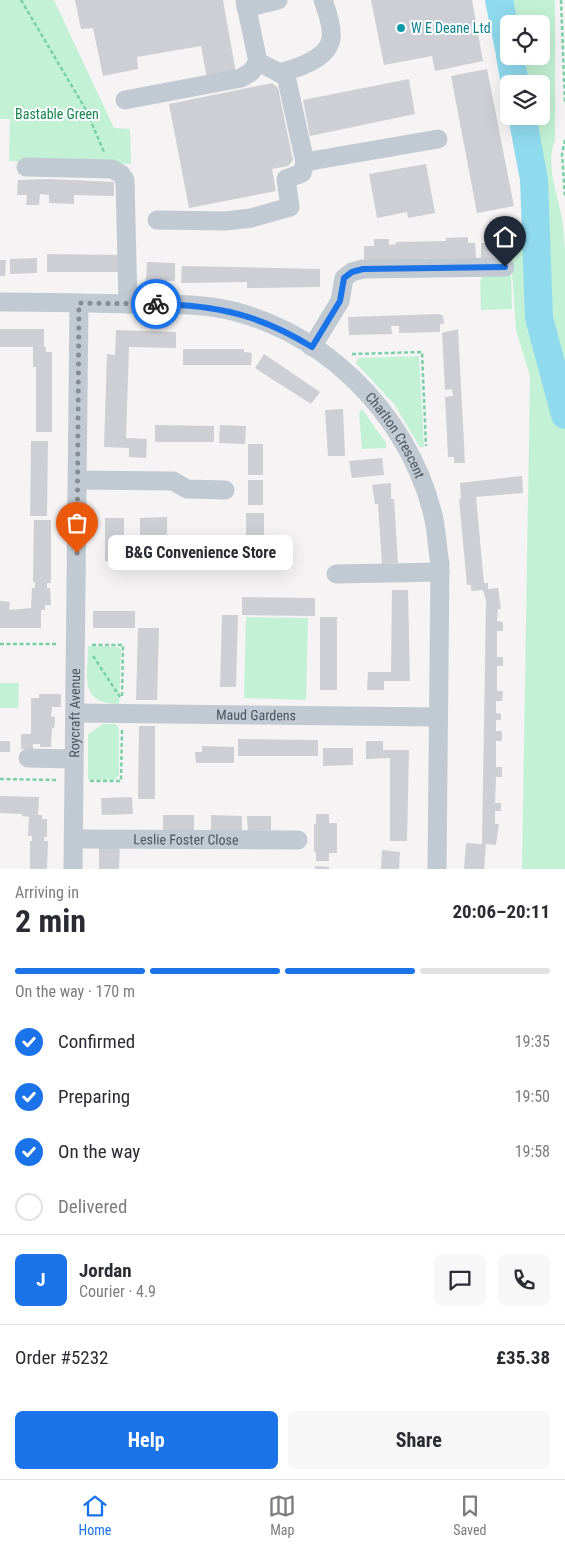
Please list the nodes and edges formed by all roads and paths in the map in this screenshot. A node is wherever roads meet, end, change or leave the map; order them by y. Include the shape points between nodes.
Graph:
1 (21, 0) edge
2 (278, 0) edge
3 (323, 0) edge
4 (561, 0) edge
5 (245, 4) edge
6 (258, 62) junction
7 (279, 73) junction
8 (125, 100) dead end
9 (565, 104) edge
10 (438, 139) dead end
11 (565, 140) edge
12 (305, 162) junction
13 (26, 167) dead end
14 (112, 169) junction
15 (565, 197) edge
16 (157, 220) dead end
17 (505, 267) dead end
18 (0, 302) edge
19 (79, 303) junction
20 (128, 304) junction
21 (312, 347) junction
22 (339, 364) junction
23 (412, 462) junction
24 (78, 480) junction
25 (225, 490) dead end
26 (440, 572) junction
27 (336, 574) dead end
28 (0, 644) edge
29 (81, 644) junction
30 (75, 713) junction
31 (122, 714) junction
32 (438, 717) junction
33 (28, 758) dead end
34 (74, 759) junction
35 (0, 779) edge
36 (74, 781) junction
37 (74, 839) junction
38 (298, 840) dead end
39 (73, 869) edge
40 (437, 869) edge

1 - 14 path via 86,110
2 - 5 street
3 - 7 street via 332,36 328,47 296,68
4 - 9 path
5 - 6 street
6 - 7 street
6 - 8 street via 241,78
7 - 12 street via 286,76
10 - 12 street
11 - 15 path via 562,154
12 - 16 street via 302,173 286,179 290,207 226,222
13 - 14 street
14 - 20 street via 125,180
17 - 21 street via 363,269 352,272 344,278 340,301
18 - 19 street, Charlton Crescent
19 - 20 street, Charlton Crescent
19 - 24 street, Roycraft Avenue
20 - 21 street, Charlton Crescent via 192,305 232,311 272,325
21 - 22 street, Charlton Crescent
22 - 23 street, Charlton Crescent via 394,426
22 - 23 path via 352,354 422,352 426,455
23 - 26 street, Charlton Crescent via 433,515
24 - 25 street via 173,481 187,489
24 - 29 street, Roycraft Avenue
26 - 27 street
26 - 32 street, Charlton Crescent
28 - 29 path
29 - 29 path via 123,645 122,701 91,653
29 - 30 street, Roycraft Avenue
30 - 31 street, Maud Gardens
30 - 34 street, Roycraft Avenue
31 - 32 street, Maud Gardens
31 - 36 path via 121,781
32 - 40 street, Charlton Crescent
33 - 34 street
34 - 36 street, Roycraft Avenue
35 - 36 path
36 - 37 street, Roycraft Avenue
37 - 38 street, Leslie Foster Close
37 - 39 street, Roycraft Avenue

